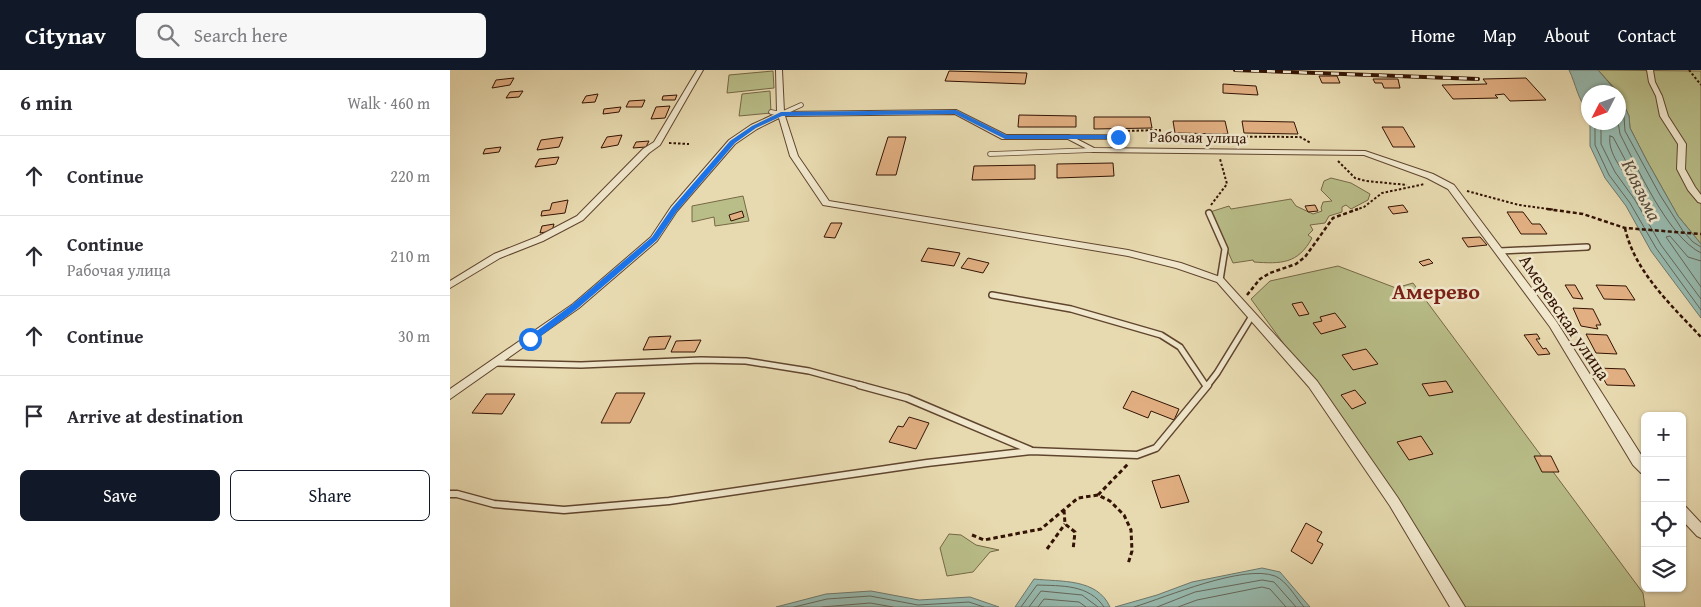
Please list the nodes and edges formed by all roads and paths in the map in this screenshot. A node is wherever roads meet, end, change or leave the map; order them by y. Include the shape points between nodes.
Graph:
1 (700, 70) edge
2 (779, 70) edge
3 (1650, 70) edge
4 (1689, 70) edge
5 (1701, 85) edge
6 (800, 105) dead end
7 (771, 112) dead end
8 (781, 114) junction
9 (1160, 136) dead end
10 (1069, 137) junction
11 (1118, 137) dead end
12 (665, 143) dead end
13 (688, 144) dead end
14 (1093, 150) junction
15 (1218, 151) junction
16 (1318, 152) junction
17 (990, 154) dead end
18 (1429, 184) dead end
19 (1409, 186) junction
20 (1451, 187) junction
21 (1701, 200) edge
22 (1209, 213) joint
23 (1625, 228) junction
24 (1701, 234) edge
25 (1587, 247) dead end
26 (1500, 251) junction
27 (1220, 280) junction
28 (450, 285) edge
29 (992, 295) dead end
30 (1252, 316) junction
31 (1701, 337) edge
32 (496, 363) junction
33 (1206, 386) junction
34 (453, 390) edge
35 (1031, 451) junction
36 (1137, 455) junction
37 (1641, 464) edge
38 (450, 494) edge
39 (1098, 495) junction
40 (1064, 510) junction
41 (1686, 515) edge
42 (1065, 524) junction
43 (1701, 532) edge
44 (972, 535) dead end
45 (1046, 549) dead end
46 (1073, 550) dead end
47 (1128, 564) dead end
48 (1458, 607) edge

1 - 28 street via 657,143 580,218 497,256
2 - 8 street
3 - 21 street via 1664,116 1682,144 1681,169
4 - 5 path
6 - 8 lane
7 - 8 lane
8 - 10 street, Рабочая улица via 956,112 1005,137
8 - 27 street via 794,156 826,203 1128,252
8 - 32 street via 732,142 674,209 654,239 576,306
9 - 16 path via 1300,137 1313,144
10 - 11 lane
10 - 14 street, Рабочая улица
12 - 13 path
14 - 15 street, Рабочая улица
14 - 17 lane
15 - 16 street, Рабочая улица
15 - 22 path via 1227,184 1209,208
16 - 19 path via 1338,161 1355,178
16 - 20 street, Рабочая улица via 1365,153 1430,176
18 - 19 path
19 - 30 path via 1382,193 1364,207 1333,218 1305,257 1260,279 1247,294
20 - 23 path via 1519,204 1583,214
20 - 26 street, Амеревская улица
22 - 27 lane via 1225,249
23 - 24 path
23 - 31 path via 1652,284
25 - 26 lane
26 - 37 street, Амеревская улица via 1553,324
27 - 30 street
29 - 33 lane via 1071,309 1161,335 1180,347
30 - 33 lane
30 - 48 street via 1313,384 1394,502
32 - 34 street
32 - 35 lane via 581,365 700,360 746,362 809,371 907,398
33 - 36 lane via 1156,448
35 - 36 lane
35 - 38 lane via 669,501 564,510 494,504
36 - 39 path
39 - 40 path via 1078,498
39 - 47 path via 1124,514 1131,530 1132,551
40 - 42 path
40 - 44 path via 1041,529 984,540
41 - 43 street
42 - 45 path
42 - 46 path via 1075,532

